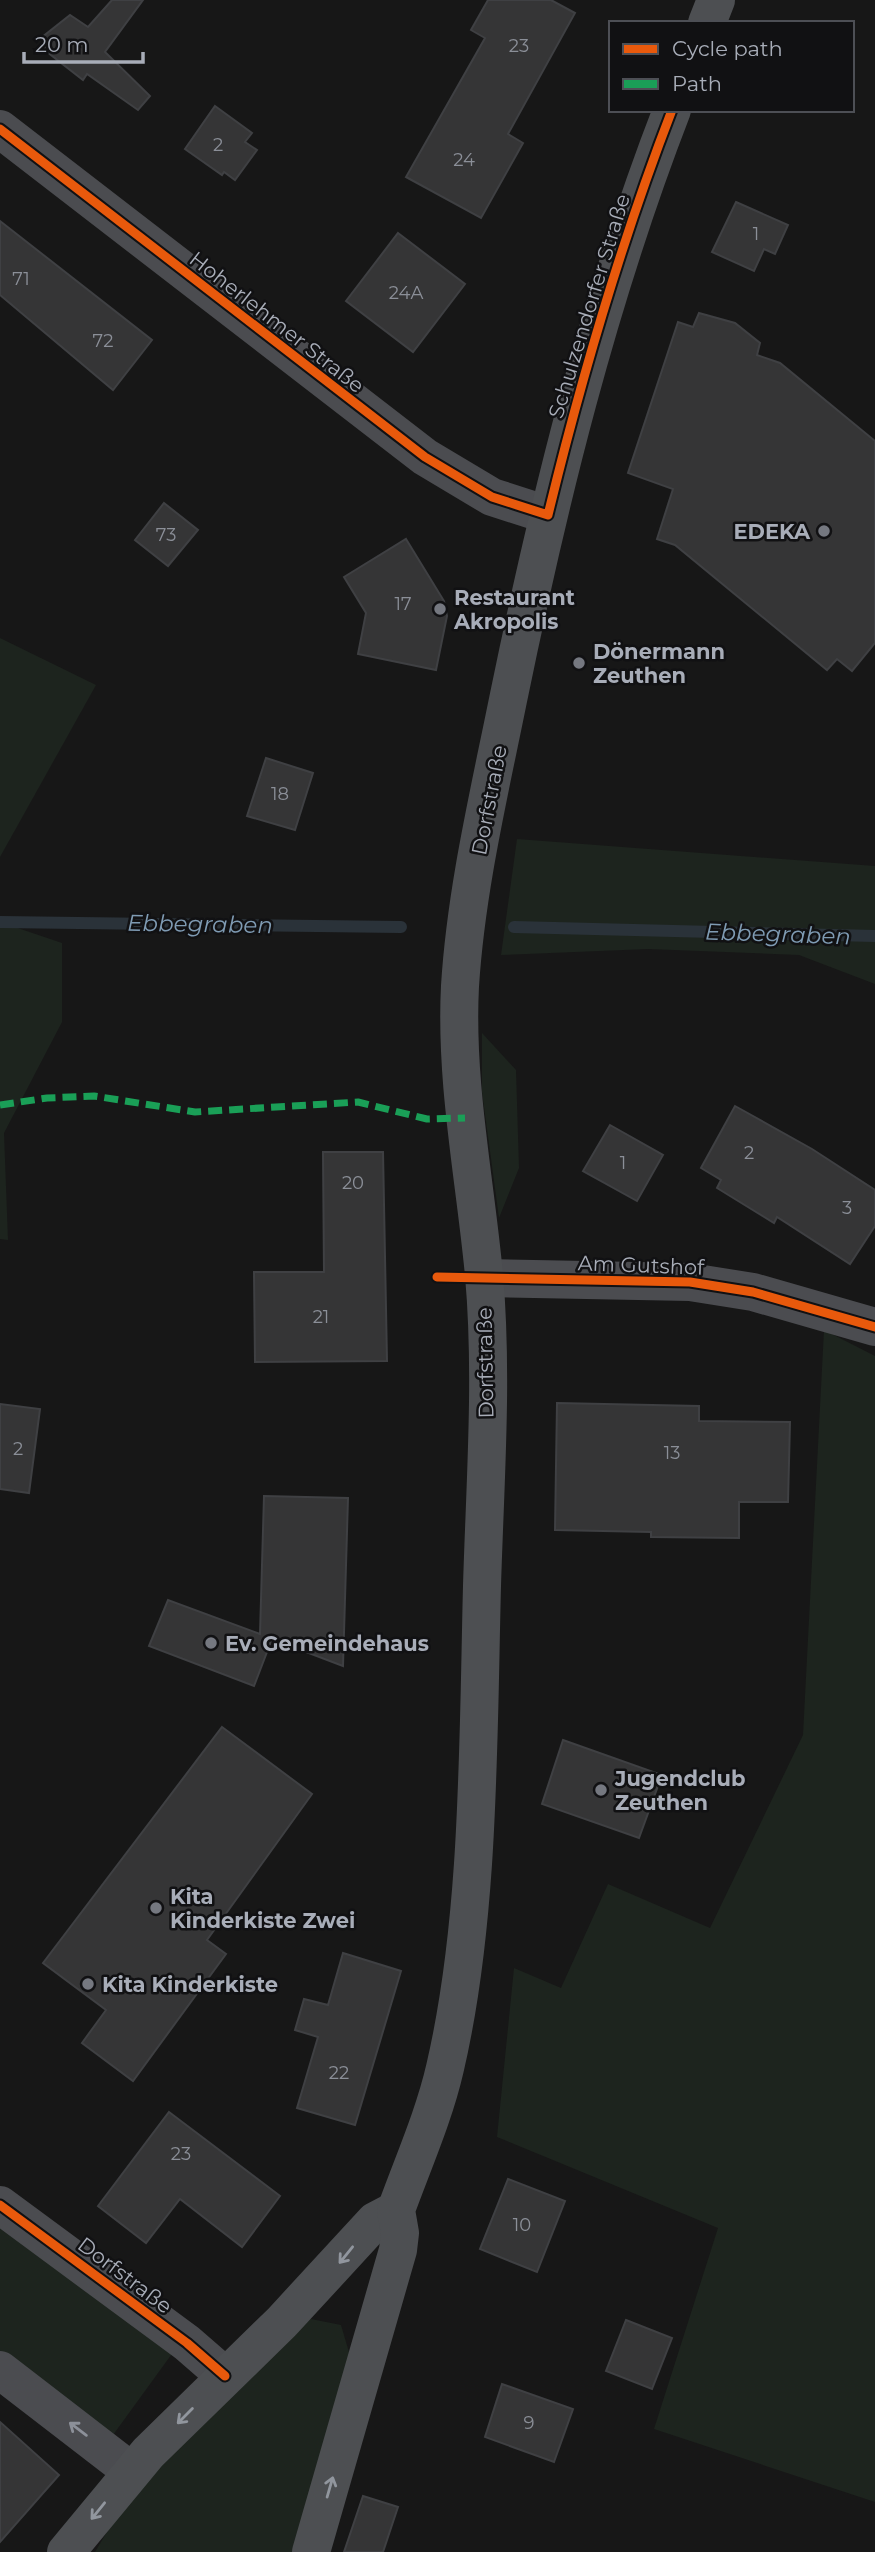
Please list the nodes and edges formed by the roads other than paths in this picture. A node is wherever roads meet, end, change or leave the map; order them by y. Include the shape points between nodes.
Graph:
1 (716, 0) edge
2 (708, 21) edge
3 (671, 112) edge
4 (0, 129) edge
5 (548, 515) junction
6 (484, 1279) junction
7 (875, 1327) edge
8 (0, 2205) edge
9 (396, 2210) junction
10 (0, 2370) edge
11 (225, 2376) junction
12 (131, 2471) junction
13 (66, 2552) edge
14 (311, 2552) edge

1 - 2 main road
3 - 5 main road, Schulzendorfer Straße via 569,429
4 - 5 street, Hoherlehmer Straße via 425,457 492,497
5 - 6 main road, Dorfstraße via 475,872 460,986 466,1135
6 - 7 street, Am Gutshof via 690,1282 752,1292
6 - 9 main road, Dorfstraße via 481,1620 464,1953 444,2074
8 - 11 street, Dorfstraße
9 -> 11 main road via 375,2221
14 -> 9 main road, Dorfstraße via 398,2249
12 -> 10 street
11 -> 12 main road
12 -> 13 main road

